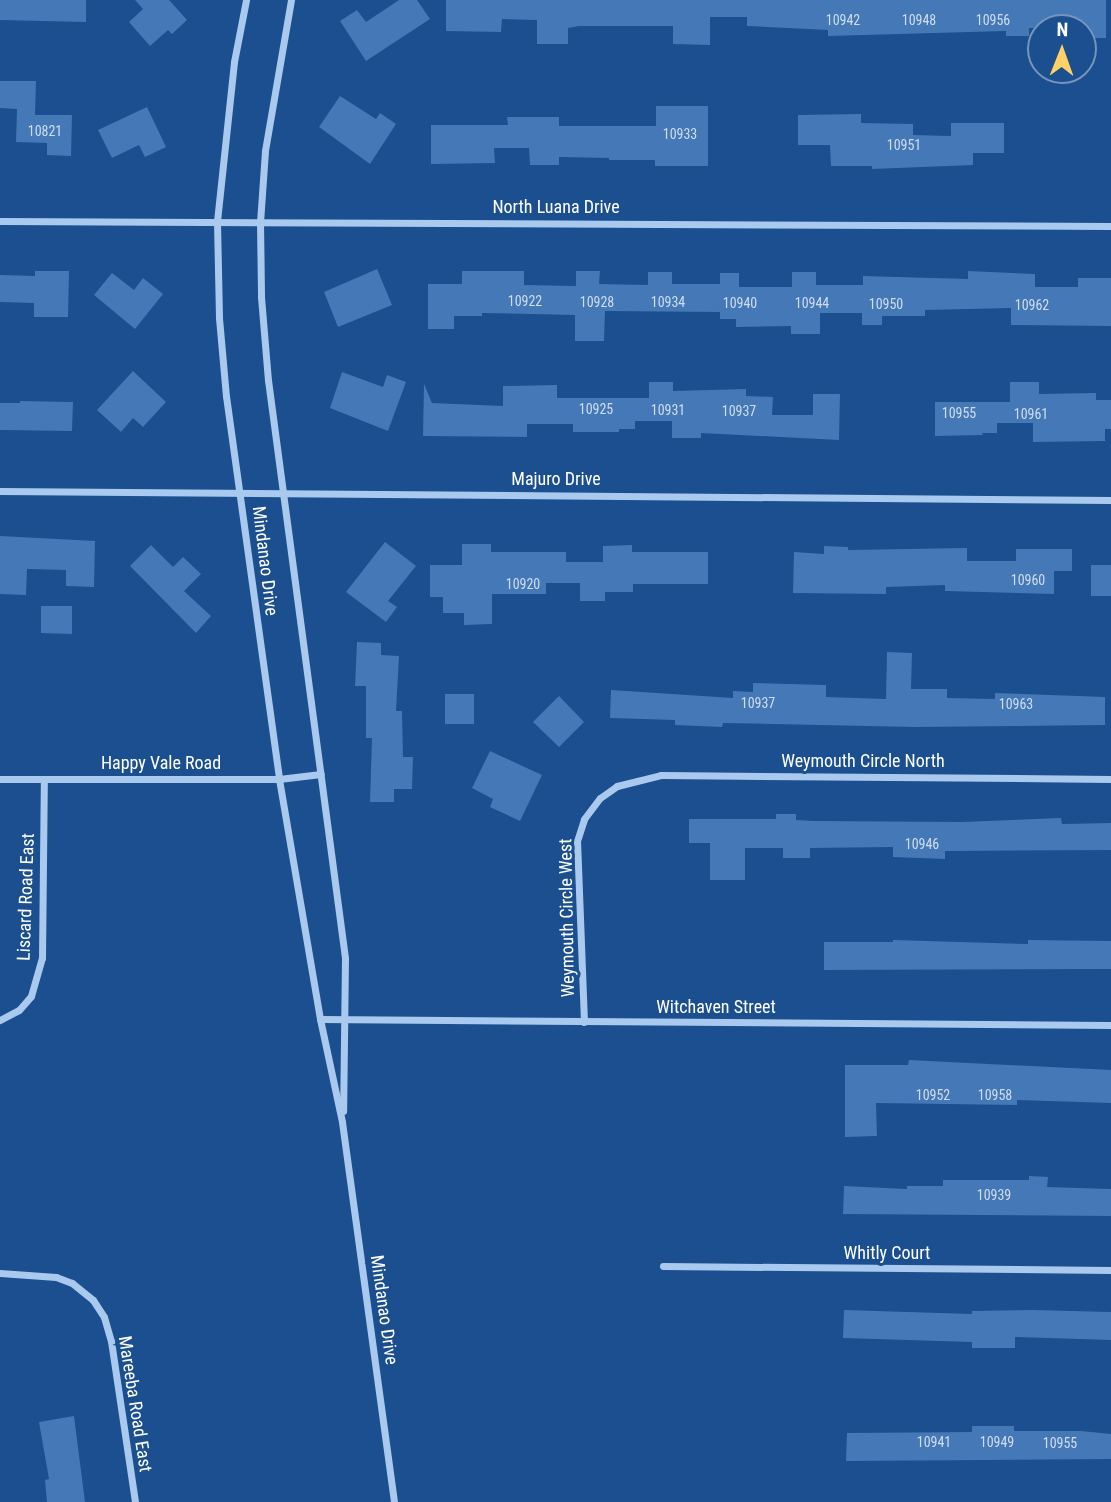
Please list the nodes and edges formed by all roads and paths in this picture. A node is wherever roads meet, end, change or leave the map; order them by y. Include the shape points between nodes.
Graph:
1 (246, 0) edge
2 (291, 0) edge
3 (0, 221) edge
4 (217, 222) junction
5 (260, 222) junction
6 (1111, 226) edge
7 (0, 491) edge
8 (241, 492) junction
9 (284, 493) junction
10 (1111, 500) edge
11 (321, 774) junction
12 (0, 779) edge
13 (44, 779) junction
14 (279, 779) junction
15 (1111, 779) edge
16 (617, 786) joint
17 (320, 1019) junction
18 (0, 1020) edge
19 (347, 1020) junction
20 (584, 1022) junction
21 (1111, 1025) edge
22 (342, 1122) junction
23 (663, 1266) dead end
24 (1111, 1270) edge
25 (0, 1273) edge
26 (135, 1502) edge
27 (394, 1502) edge

1 - 4 street, Mindanao Drive via 232,76
2 - 5 street, Mindanao Drive via 272,99
3 - 4 street, North Luana Drive
4 - 5 street, North Luana Drive
4 - 8 street, Mindanao Drive via 219,318
5 - 6 street, North Luana Drive
5 - 9 street, Mindanao Drive via 264,338
7 - 8 street, Majuro Drive
8 - 9 street, Majuro Drive
8 - 14 street, Mindanao Drive
9 - 10 street, Majuro Drive
9 - 11 street, Mindanao Drive
11 - 14 street, Happy Vale Road
11 - 19 street, Mindanao Drive via 345,958
12 - 13 street, Happy Vale Road
13 - 14 street, Happy Vale Road
13 - 18 street, Liscard Road East via 42,958 31,996 19,1010
14 - 17 street, Mindanao Drive
15 - 16 street, Weymouth Circle North via 661,775
16 - 20 street, Weymouth Circle West via 600,798 584,819 577,841
17 - 19 street, Witchaven Street
17 - 22 street, Mindanao Drive
19 - 20 street, Witchaven Street
19 - 22 street, Mindanao Drive
20 - 21 street, Witchaven Street
22 - 27 street, Mindanao Drive
23 - 24 street, Whitly Court
25 - 26 street, Mareeba Road East via 56,1277 72,1283 93,1300 104,1317

